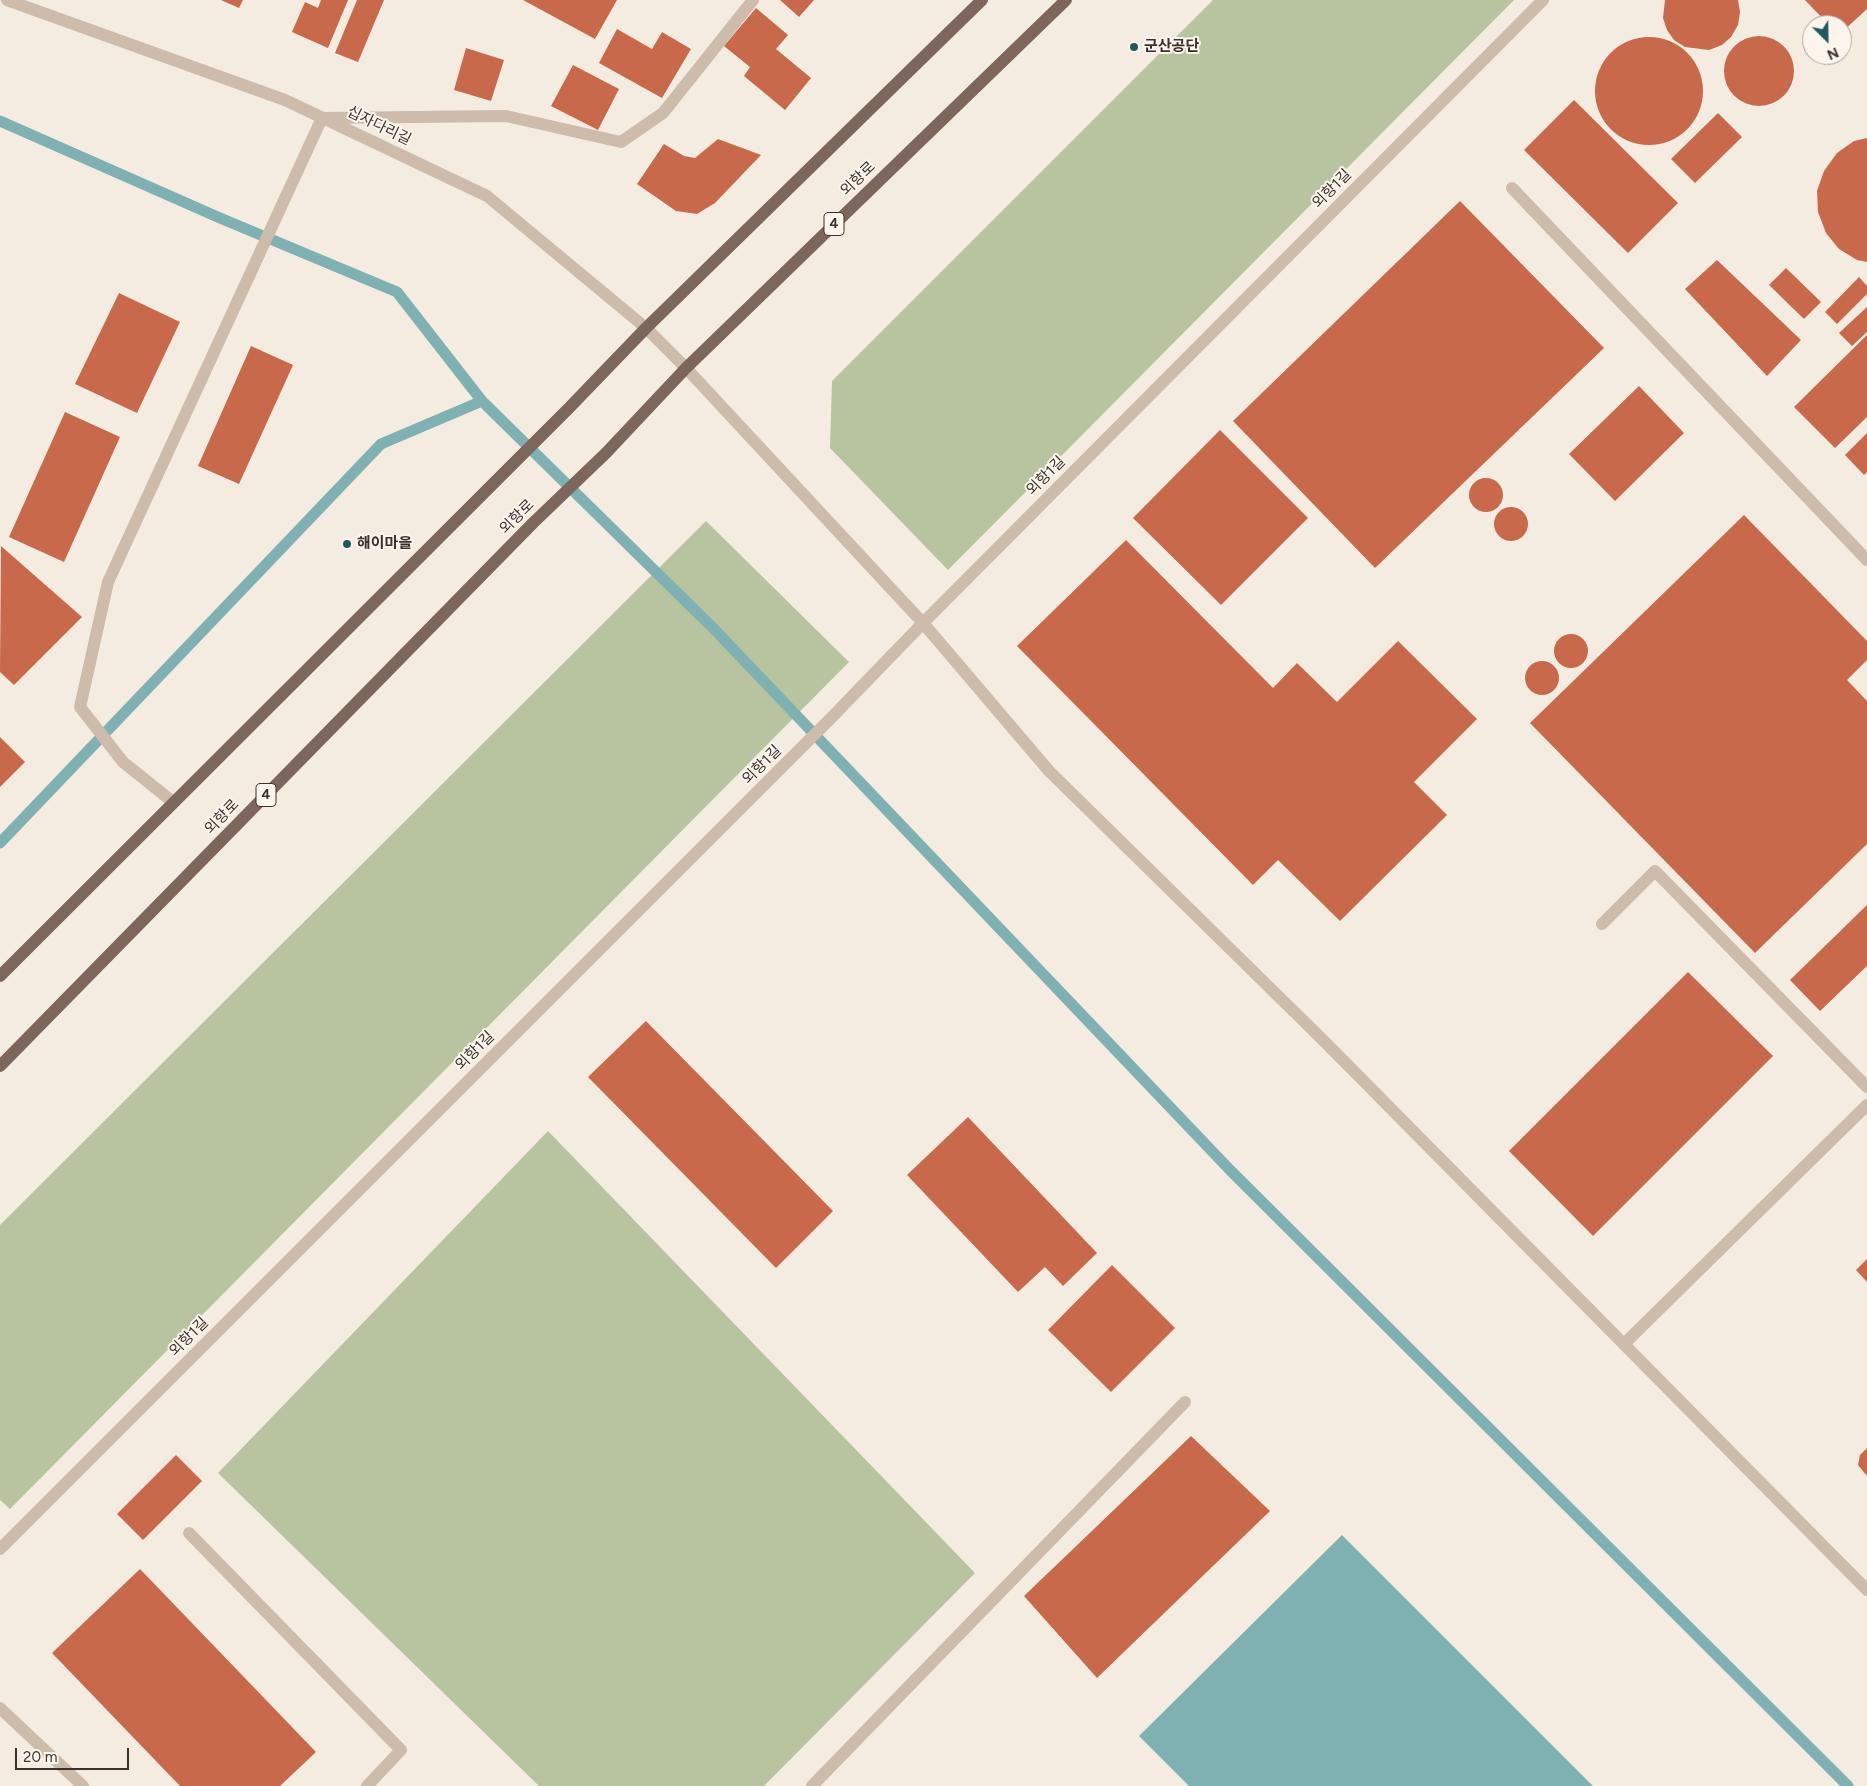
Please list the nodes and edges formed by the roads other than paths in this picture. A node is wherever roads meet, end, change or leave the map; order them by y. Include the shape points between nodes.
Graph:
1 (7, 0) edge
2 (753, 0) edge
3 (982, 0) edge
4 (1066, 0) edge
5 (1543, 0) edge
6 (322, 118) junction
7 (1512, 188) dead end
8 (646, 328) junction
9 (686, 368) junction
10 (1867, 560) edge
11 (922, 623) junction
12 (173, 802) junction
13 (1602, 924) dead end
14 (0, 976) edge
15 (0, 1066) edge
16 (1867, 1087) edge
17 (1867, 1105) edge
18 (1624, 1344) junction
19 (1185, 1402) dead end
20 (189, 1533) dead end
21 (0, 1549) edge
22 (1867, 1590) edge
23 (0, 1708) edge
24 (83, 1786) edge
25 (367, 1786) edge
26 (812, 1786) edge

1 - 6 street, 십자다리길 via 285,100
2 - 6 street via 663,113 621,142 506,116
3 - 8 main road
4 - 9 main road, 외항로 / 4
5 - 11 street, 외항1길
6 - 8 street, 십자다리길 via 487,196
6 - 12 street via 108,582 80,707 124,762
7 - 10 street
8 - 9 street, 십자다리길
8 - 12 main road
9 - 11 street, 십자다리길
9 - 15 main road, 외항로 / 4 via 606,453
11 - 18 street, 십자다리길 via 1049,771 1325,1042
11 - 21 street, 외항1길 via 834,715
12 - 14 main road
13 - 16 street via 1655,871
17 - 18 street
18 - 22 street, 십자다리길
19 - 26 street
20 - 25 street via 401,1750
23 - 24 street

